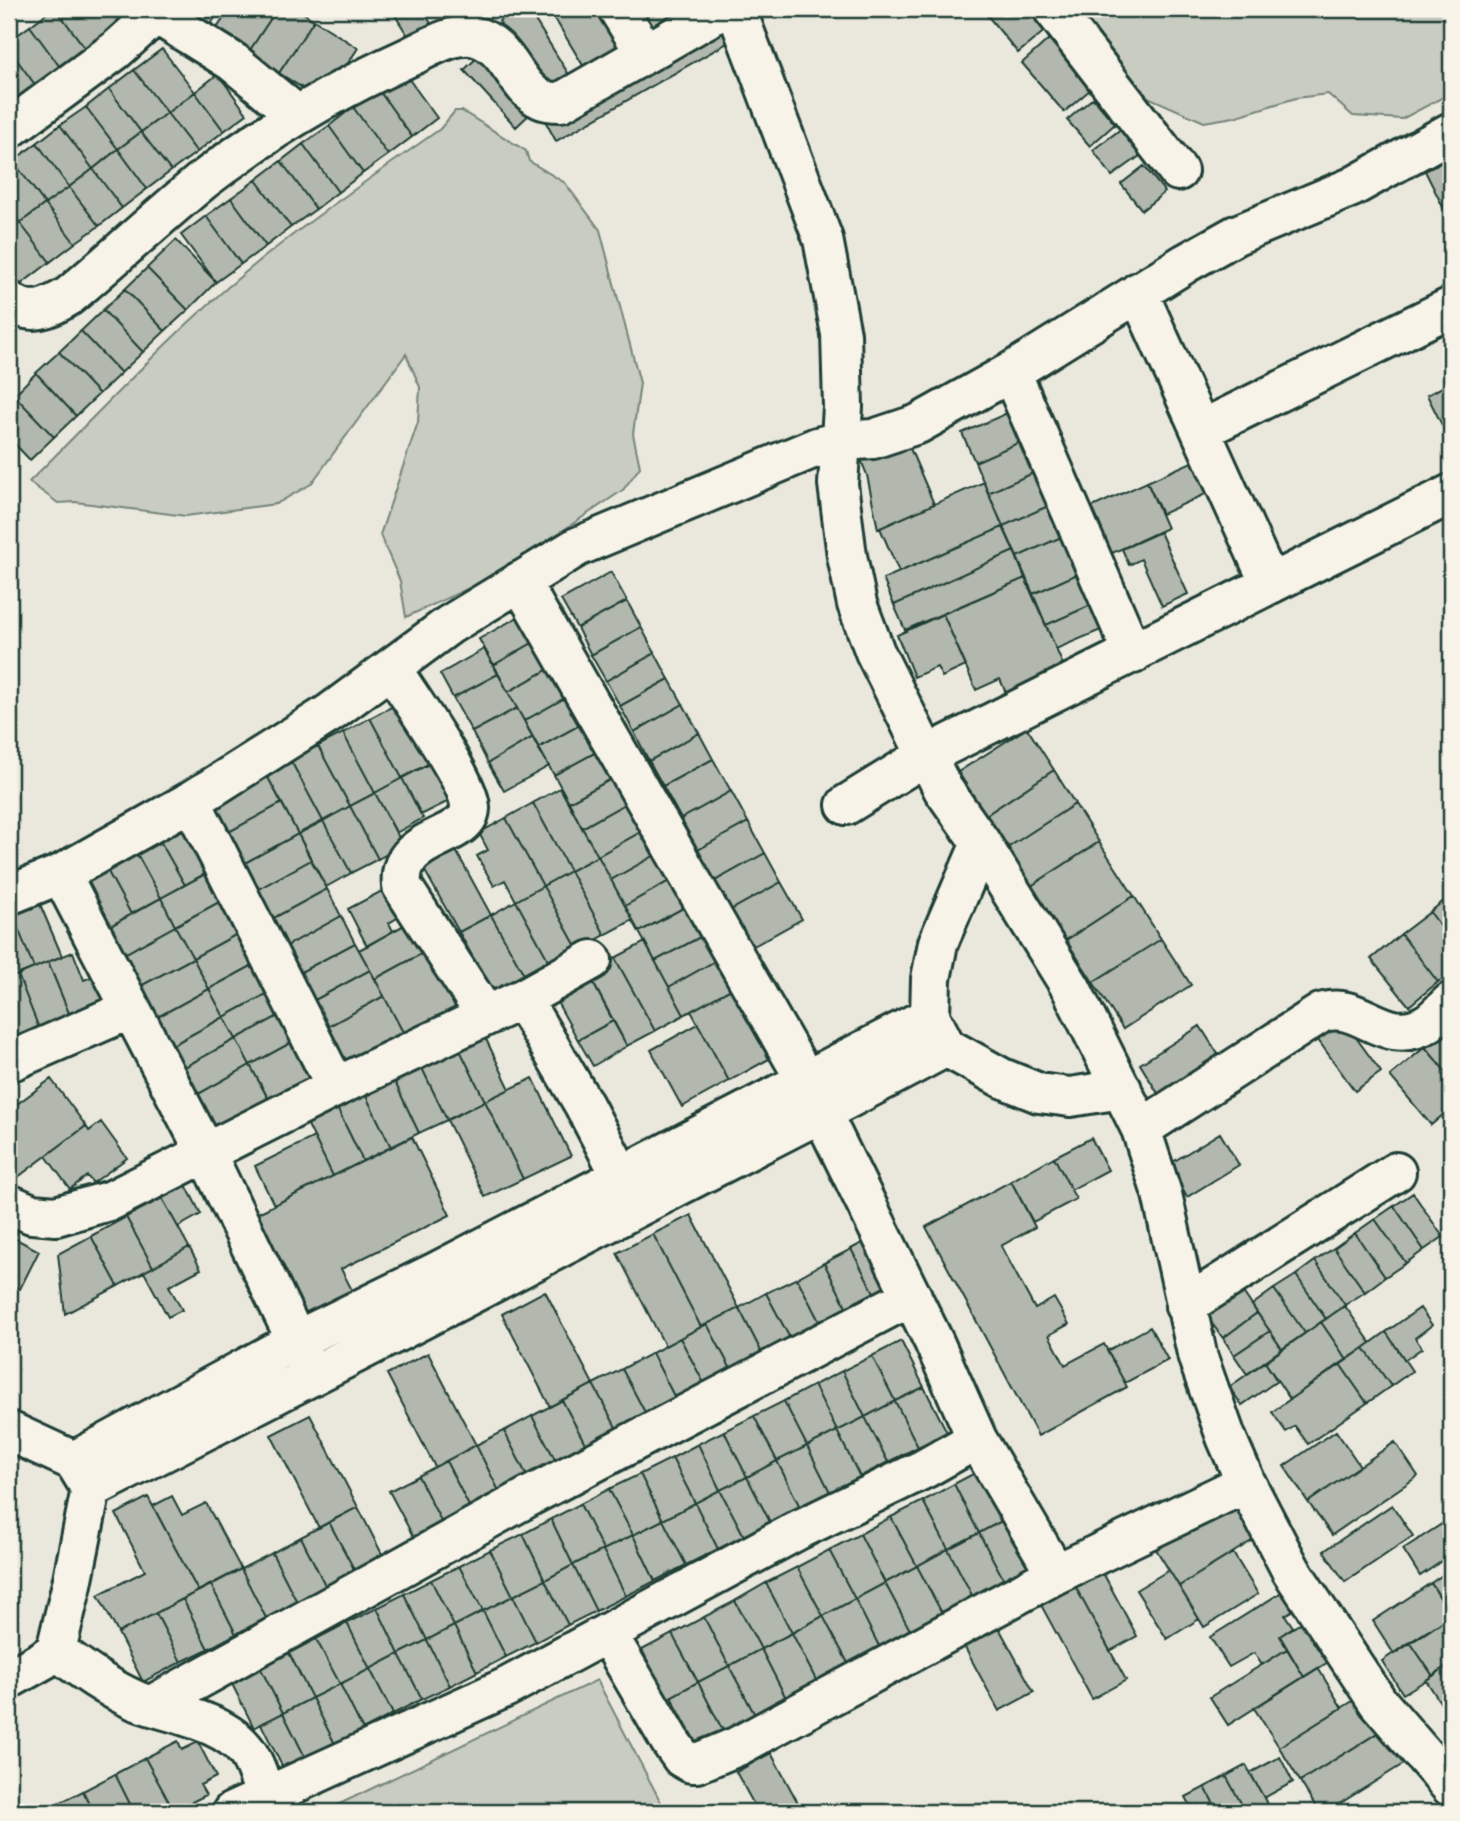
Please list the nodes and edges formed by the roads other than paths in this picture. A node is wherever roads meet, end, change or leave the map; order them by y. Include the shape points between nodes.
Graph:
1 (618, 9) edge
2 (723, 9) edge
3 (736, 9) edge
4 (1053, 9) edge
5 (153, 11) edge
6 (639, 43) dead end
7 (297, 115) junction
8 (9, 129) edge
9 (1451, 132) edge
10 (1178, 171) dead end
11 (1138, 292) junction
12 (9, 302) edge
13 (1451, 307) edge
14 (1011, 372) junction
15 (1200, 430) junction
16 (841, 441) junction
17 (1451, 494) edge
18 (520, 581) junction
19 (1270, 584) junction
20 (1133, 654) junction
21 (391, 668) junction
22 (925, 756) junction
23 (191, 801) junction
24 (846, 805) dead end
25 (981, 842) junction
26 (61, 874) junction
27 (9, 895) edge
28 (592, 960) dead end
29 (522, 999) junction
30 (1451, 1002) edge
31 (131, 1009) junction
32 (486, 1016) junction
33 (938, 1032) junction
34 (9, 1062) edge
35 (805, 1079) junction
36 (336, 1087) junction
37 (1122, 1089) junction
38 (821, 1115) junction
39 (1141, 1129) junction
40 (206, 1153) junction
41 (1396, 1172) dead end
42 (629, 1192) junction
43 (9, 1204) edge
44 (912, 1296) junction
45 (1185, 1306) junction
46 (297, 1340) junction
47 (313, 1377) junction
48 (9, 1431) edge
49 (977, 1439) junction
50 (82, 1475) junction
51 (1246, 1483) junction
52 (1056, 1574) junction
53 (607, 1633) junction
54 (55, 1650) junction
55 (9, 1679) edge
56 (152, 1705) junction
57 (1451, 1787) edge
58 (255, 1807) edge

1 - 6 street
2 - 7 street via 561,102 542,100 500,51 462,36 385,68
3 - 16 street via 822,239 841,334
4 - 10 street
5 - 7 street via 233,62
5 - 8 street via 116,50
7 - 12 street via 202,182 69,296 34,312
9 - 11 street via 1352,187 1236,235
11 - 14 street
11 - 15 street
13 - 15 street
14 - 16 street via 918,424 873,439
14 - 20 street
15 - 19 street
16 - 18 street via 766,467 577,547
16 - 22 street via 838,484 857,604
17 - 19 street
18 - 21 street
18 - 35 street
19 - 20 street
20 - 22 street
21 - 23 street via 330,713
21 - 32 street via 447,756 470,803 465,821 411,854 400,873 401,886
22 - 24 street
22 - 25 street
23 - 26 street
23 - 36 street
25 - 33 street via 938,943 931,979
25 - 37 street via 1071,988
26 - 27 street
26 - 31 street
28 - 29 street
29 - 32 street
29 - 42 street
30 - 39 street via 1426,1024 1410,1030 1382,1028 1342,1009 1321,1013
31 - 34 street
31 - 40 street
32 - 36 street
33 - 35 street
33 - 37 street via 1002,1078 1039,1093 1070,1097
33 - 38 street
35 - 38 street
35 - 42 street
36 - 40 street
37 - 39 street
38 - 42 street
38 - 44 street
39 - 45 street via 1162,1194
40 - 43 street via 112,1200 56,1216 32,1214
40 - 46 street
41 - 45 street
42 - 46 street
42 - 47 street
44 - 49 street
44 - 56 street via 532,1495
45 - 51 street via 1198,1358
46 - 47 street
46 - 50 street
47 - 50 street
48 - 50 street
49 - 52 street
49 - 53 street
50 - 54 street via 72,1584
51 - 52 street
51 - 57 street via 1291,1570 1378,1702
52 - 53 street via 738,1746 697,1763 682,1758 670,1741
53 - 58 street via 507,1687
54 - 55 street
54 - 56 street via 105,1685
56 - 58 street via 200,1720 246,1751 254,1765

